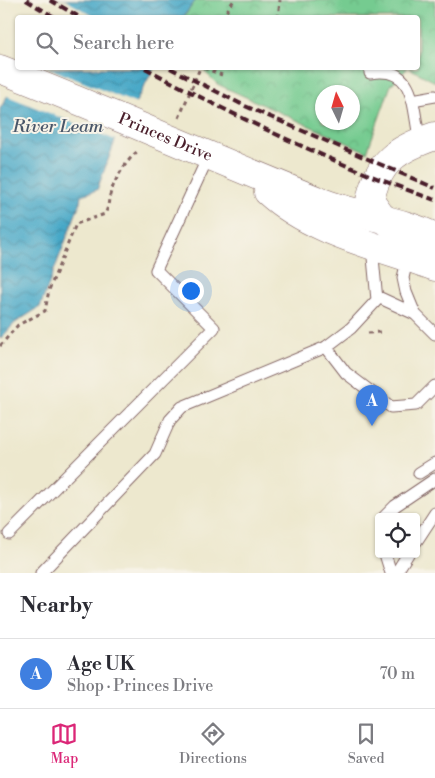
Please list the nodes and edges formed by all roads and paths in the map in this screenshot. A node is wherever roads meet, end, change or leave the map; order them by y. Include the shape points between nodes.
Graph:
1 (234, 0) edge
2 (280, 0) edge
3 (224, 15) edge
4 (278, 15) edge
5 (0, 69) edge
6 (199, 70) edge
7 (209, 70) edge
8 (370, 73) dead end
9 (222, 75) dead end
10 (435, 96) edge
11 (412, 100) junction
12 (178, 123) dead end
13 (143, 137) junction
14 (427, 138) edge
15 (209, 155) junction
16 (373, 224) junction
17 (435, 237) edge
18 (408, 257) junction
19 (435, 265) edge
20 (378, 297) junction
21 (415, 314) junction
22 (435, 334) edge
23 (0, 346) edge
24 (326, 346) junction
25 (435, 386) edge
26 (435, 463) edge
27 (419, 473) dead end
28 (435, 479) edge
29 (388, 513) edge
30 (435, 513) edge
31 (9, 534) dead end
32 (420, 536) edge
33 (386, 558) edge
34 (405, 558) edge
35 (41, 573) edge
36 (391, 573) edge
37 (396, 573) edge

1 - 3 path
2 - 4 path
5 - 13 main road, Princes Drive
6 - 12 path
7 - 9 path
8 - 11 lane via 380,71 399,76 406,82
10 - 11 lane
11 - 14 lane
13 - 15 main road, Princes Drive
13 - 23 path via 124,167 105,214 76,224 49,290 44,311 18,325
14 - 16 main road via 407,146 386,163 373,186
15 - 16 main road, Princes Drive
15 - 31 lane via 156,270 214,328
16 - 17 main road, Princes Drive
16 - 18 main road, Princes Drive
16 - 19 main road, Princes Drive
16 - 20 lane via 373,270
18 - 19 main road, Princes Drive
18 - 21 lane via 403,278
20 - 21 lane
20 - 24 lane via 357,323
21 - 22 lane
24 - 25 lane via 346,373 391,407 416,405
24 - 35 lane via 182,407 170,420 155,454
26 - 27 lane
28 - 29 lane
30 - 32 lane
33 - 36 lane
34 - 37 lane

